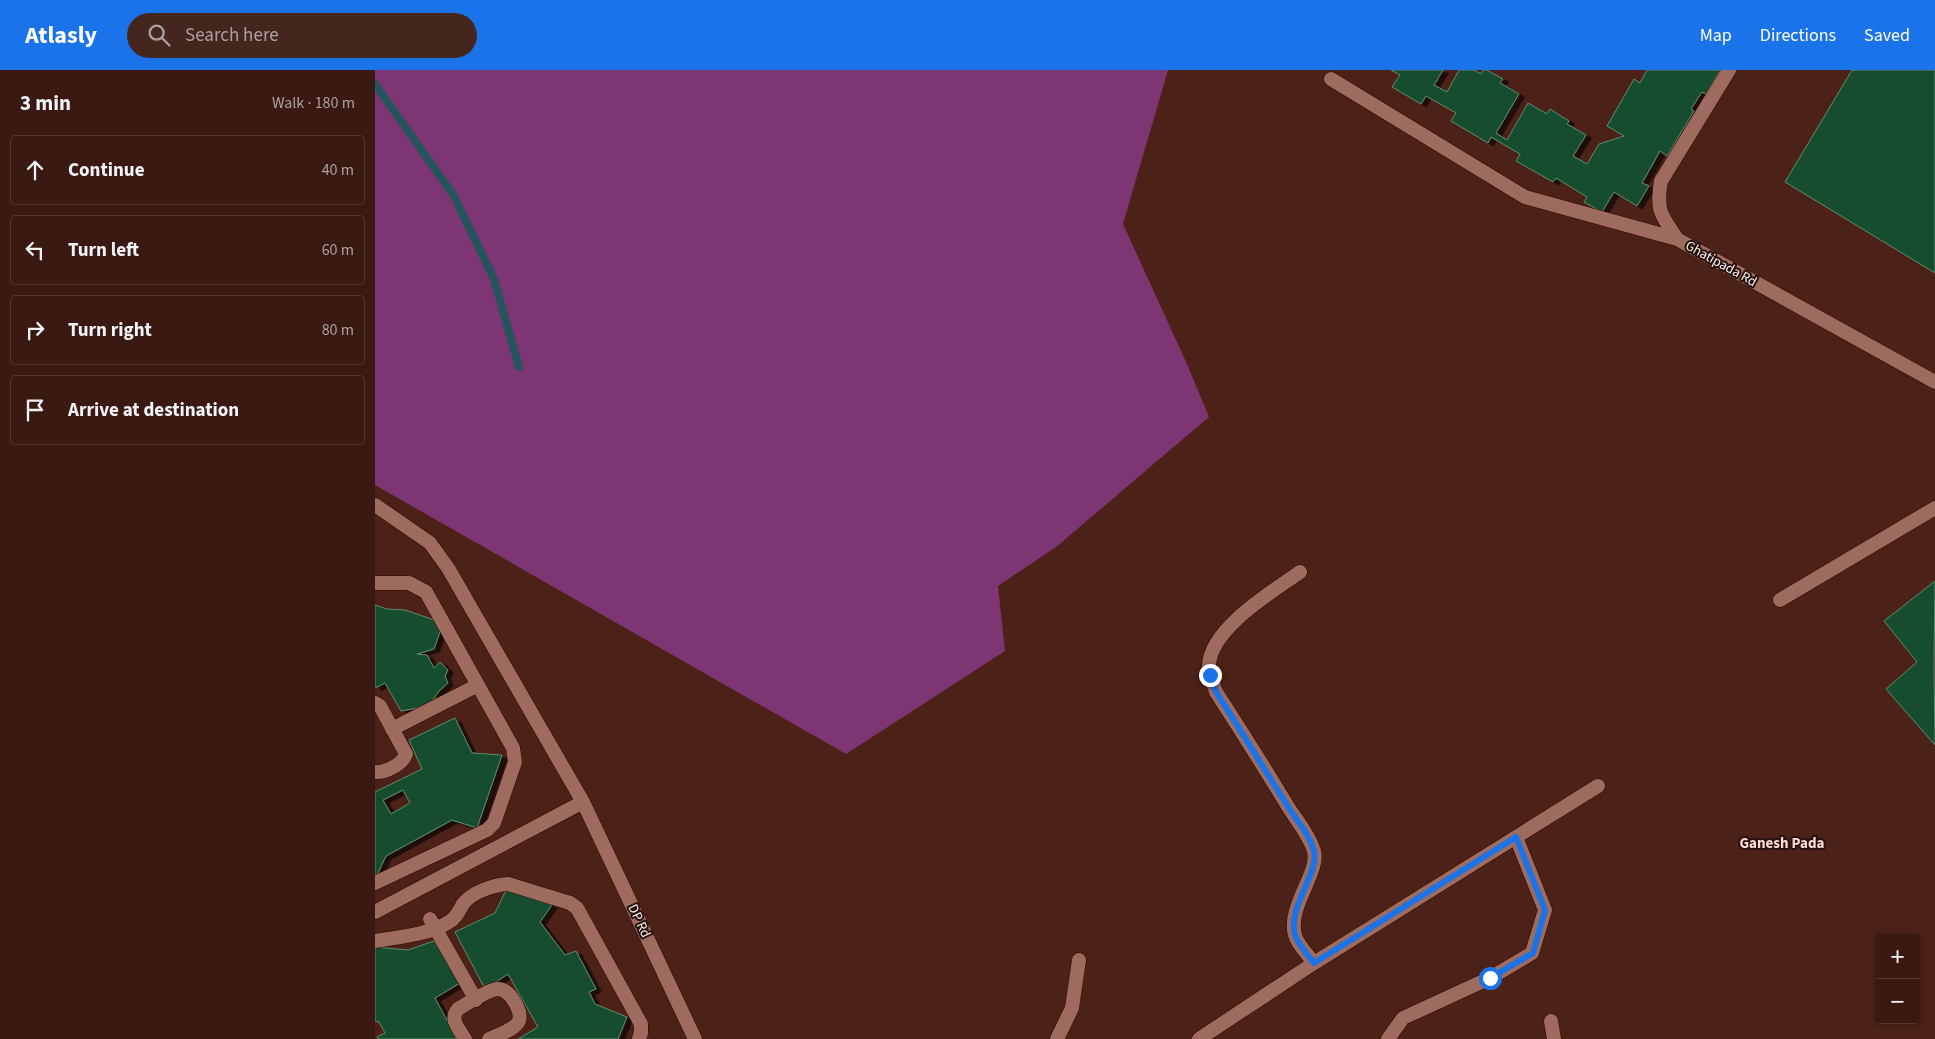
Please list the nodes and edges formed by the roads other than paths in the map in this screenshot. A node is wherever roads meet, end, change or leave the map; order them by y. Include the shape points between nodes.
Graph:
1 (1729, 70) edge
2 (1331, 79) dead end
3 (1677, 239) junction
4 (1935, 382) edge
5 (375, 504) edge
6 (1935, 508) edge
7 (1300, 572) dead end
8 (375, 583) edge
9 (1780, 600) dead end
10 (478, 685) junction
11 (375, 703) edge
12 (392, 729) junction
13 (375, 772) edge
14 (1598, 786) dead end
15 (583, 802) junction
16 (1516, 837) junction
17 (375, 883) edge
18 (375, 912) edge
19 (433, 924) junction
20 (375, 941) edge
21 (1079, 960) dead end
22 (1314, 963) junction
23 (475, 1000) junction
24 (1551, 1021) dead end
25 (496, 1038) edge
26 (465, 1039) edge
27 (639, 1039) edge
28 (695, 1039) edge
29 (1057, 1039) edge
30 (1199, 1039) edge
31 (1388, 1039) edge
32 (1554, 1039) edge

1 - 3 street, Ghatipada Rd via 1661,181 1658,202 1662,216
2 - 3 street via 1525,197
3 - 4 street, Ghatipada Rd
5 - 15 street, DP Rd via 431,543
6 - 9 street
7 - 22 street via 1237,618 1224,632 1209,664 1216,692 1311,840 1315,864 1293,921 1295,936
8 - 10 street via 409,583 426,592
10 - 12 street
10 - 17 street via 515,754 494,823 487,830
11 - 12 street via 380,706
12 - 13 street via 406,754 405,758 382,772
14 - 16 street
15 - 18 street
15 - 28 street, DP Rd
16 - 22 street
16 - 31 street via 1545,910 1533,953 1490,978 1403,1018
19 - 20 street
19 - 23 street
19 - 27 street via 452,921 464,903 497,884 508,884 570,903 577,908 641,1024
21 - 29 street via 1072,1008
22 - 30 street
23 - 25 street via 496,989 510,994 520,1015 519,1020
23 - 26 street via 454,1013 453,1019
24 - 32 street

